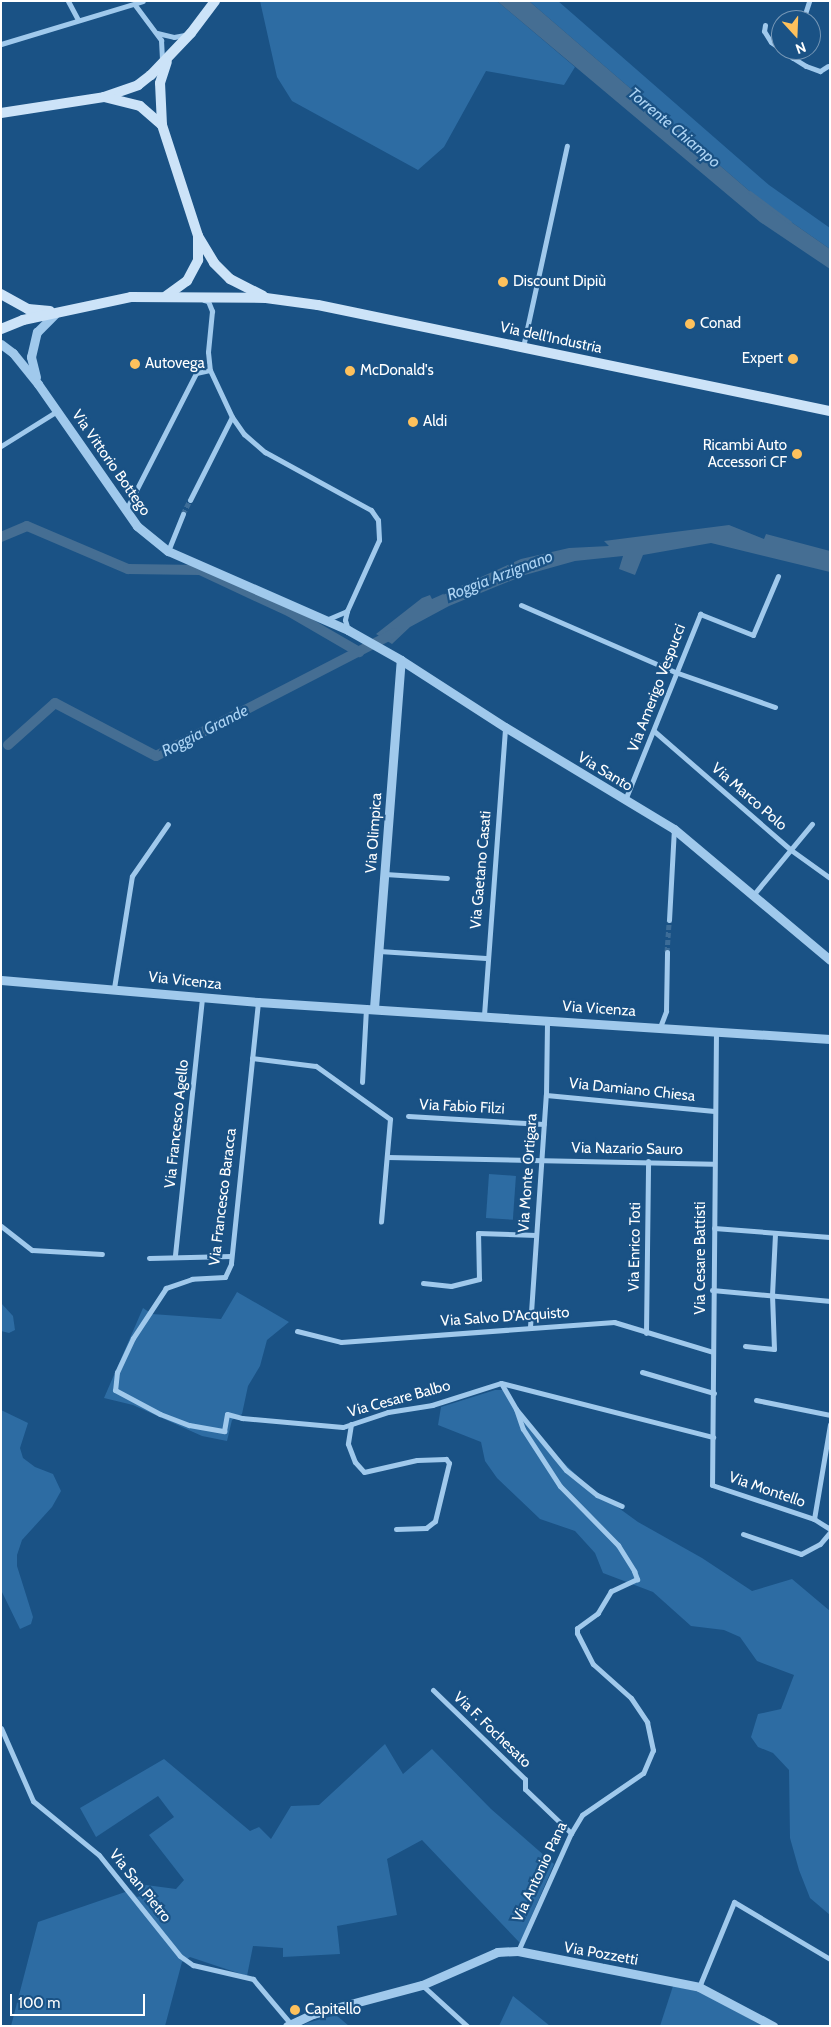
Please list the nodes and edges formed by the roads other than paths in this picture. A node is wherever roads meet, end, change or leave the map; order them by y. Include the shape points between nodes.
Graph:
1 (68, 1) edge
2 (143, 1) edge
3 (215, 1) edge
4 (135, 5) junction
5 (78, 20) junction
6 (765, 25) dead end
7 (158, 33) junction
8 (191, 33) junction
9 (771, 42) edge
10 (1, 44) edge
11 (798, 60) edge
12 (165, 63) junction
13 (828, 66) dead end
14 (104, 98) junction
15 (1, 113) edge
16 (162, 125) junction
17 (567, 146) dead end
18 (198, 236) junction
19 (1, 294) edge
20 (166, 296) junction
21 (186, 296) junction
22 (266, 298) junction
23 (58, 312) junction
24 (1, 329) edge
25 (1, 344) edge
26 (523, 347) junction
27 (210, 370) junction
28 (38, 384) junction
29 (57, 411) junction
30 (830, 411) edge
31 (232, 417) junction
32 (1, 446) edge
33 (190, 500) tunnel mouth
34 (126, 510) junction
35 (184, 514) tunnel mouth
36 (168, 551) junction
37 (778, 576) dead end
38 (521, 604) dead end
39 (347, 611) junction
40 (325, 620) junction
41 (348, 630) junction
42 (401, 660) junction
43 (675, 672) junction
44 (775, 707) dead end
45 (505, 728) junction
46 (654, 731) junction
47 (625, 800) junction
48 (168, 824) dead end
49 (812, 824) dead end
50 (674, 829) junction
51 (791, 850) junction
52 (384, 874) junction
53 (447, 878) dead end
54 (830, 878) edge
55 (754, 894) junction
56 (669, 920) tunnel mouth
57 (379, 951) junction
58 (667, 952) tunnel mouth
59 (486, 958) junction
60 (830, 960) edge
61 (1, 980) edge
62 (114, 988) junction
63 (202, 997) junction
64 (258, 1002) junction
65 (370, 1008) junction
66 (484, 1014) junction
67 (548, 1019) junction
68 (660, 1027) junction
69 (716, 1032) junction
70 (830, 1039) edge
71 (252, 1058) junction
72 (362, 1082) dead end
73 (546, 1095) junction
74 (714, 1111) junction
75 (408, 1116) dead end
76 (544, 1124) junction
77 (387, 1157) junction
78 (541, 1160) junction
79 (648, 1162) junction
80 (713, 1164) junction
81 (381, 1222) dead end
82 (1, 1226) edge
83 (714, 1228) junction
84 (775, 1233) junction
85 (536, 1234) junction
86 (830, 1237) edge
87 (102, 1254) dead end
88 (176, 1255) junction
89 (231, 1256) junction
90 (149, 1258) dead end
91 (423, 1283) dead end
92 (712, 1290) junction
93 (772, 1295) junction
94 (830, 1301) edge
95 (530, 1328) junction
96 (297, 1331) dead end
97 (646, 1333) junction
98 (745, 1346) dead end
99 (713, 1352) junction
100 (642, 1372) dead end
101 (501, 1383) junction
102 (714, 1393) junction
103 (756, 1400) dead end
104 (516, 1409) junction
105 (830, 1415) edge
106 (242, 1418) joint
107 (352, 1424) junction
108 (830, 1424) edge
109 (713, 1437) junction
110 (712, 1485) joint
111 (622, 1506) dead end
112 (814, 1519) junction
113 (396, 1529) dead end
114 (830, 1531) edge
115 (743, 1534) dead end
116 (432, 1690) dead end
117 (1, 1728) edge
118 (571, 1833) junction
119 (518, 1951) junction
120 (830, 1959) edge
121 (422, 1985) junction
122 (700, 1987) junction
123 (288, 2024) edge
124 (467, 2026) edge
125 (773, 2026) edge

1 - 5 street
2 - 4 street
3 - 8 main road
4 - 5 street
4 - 7 street
5 - 10 street
6 - 9 street via 764,30
7 - 8 street via 174,36
7 - 12 street
8 - 12 main road
11 - 13 street via 820,70
12 - 14 main road via 138,85
12 - 16 main road, Via dell'Industria via 160,83
14 - 15 main road
14 - 16 main road via 140,106
16 - 18 main road, Via dell'Industria
17 - 26 street
18 - 20 main road, Via dell'Industria via 198,260 187,281
18 - 22 main road, Via dell'Industria via 214,263 230,280
19 - 23 main road, Via dell'Industria via 28,309
20 - 21 main road, Via dell'Industria
20 - 23 main road, Via dell'Industria via 117,299
21 - 22 main road, Via dell'Industria
21 - 27 street via 208,301 212,311 208,352
22 - 26 main road, Via dell'Industria
23 - 24 main road, Via dell'Industria
23 - 28 street, Via Vittorio Bottego via 37,332 33,345 31,357
25 - 28 street, Via Vittorio Bottego via 13,353
26 - 30 main road, Via dell'Industria
27 - 31 street
27 - 34 street via 196,373
28 - 29 street, Via Vittorio Bottego
29 - 32 street
29 - 34 street, Via Vittorio Bottego
31 - 33 street
31 - 39 street via 244,434 265,452 371,510 378,520 379,540
34 - 36 street, Via Vittorio Bottego via 137,526
35 - 36 street
36 - 40 street, Via Vittorio Bottego
37 - 43 street, Via Amerigo Vespucci via 752,635 700,614
38 - 43 street
39 - 40 street
39 - 41 street
40 - 41 street, Via Vittorio Bottego
41 - 42 street, Via Santo
42 - 45 street, Via Santo
42 - 52 street, Via Olimpica
43 - 44 street
43 - 46 street, Via Amerigo Vespucci
45 - 47 street, Via Santo
45 - 59 street, Via Gaetano Casati
46 - 47 street, Via Amerigo Vespucci
46 - 51 street, Via Marco Polo
47 - 50 street, Via Santo
48 - 62 street via 132,876
49 - 51 street
50 - 55 street, Via Santo
50 - 56 street
51 - 54 street, Via Marco Polo
51 - 55 street
52 - 53 street
52 - 57 street, Via Olimpica
55 - 60 street, Via Santo
57 - 59 street
57 - 65 street, Via Olimpica
58 - 68 street via 666,1011
59 - 66 street, Via Gaetano Casati
61 - 62 street, Via Vicenza
62 - 63 street, Via Vicenza
63 - 64 street, Via Vicenza
63 - 88 street, Via Francesco Agello
64 - 65 street, Via Vicenza
64 - 71 street, Via Francesco Baracca
65 - 66 street, Via Vicenza
65 - 72 street
66 - 67 street, Via Vicenza
67 - 68 street, Via Vicenza
67 - 73 street, Via Monte Ortigara
68 - 69 street, Via Vicenza
69 - 70 street, Via Vicenza
69 - 74 street, Via Cesare Battisti
71 - 77 street via 316,1066 390,1119
71 - 89 street, Via Francesco Baracca
73 - 74 street, Via Damiano Chiesa
73 - 76 street, Via Monte Ortigara
74 - 80 street, Via Cesare Battisti
75 - 76 street, Via Fabio Filzi
76 - 78 street, Via Monte Ortigara
77 - 78 street, Via Nazario Sauro
77 - 81 street
78 - 79 street, Via Nazario Sauro
78 - 85 street, Via Monte Ortigara
79 - 80 street, Via Nazario Sauro
79 - 97 street, Via Enrico Toti
80 - 83 street, Via Cesare Battisti
82 - 87 street via 32,1250
83 - 84 street
83 - 92 street, Via Cesare Battisti
84 - 86 street
84 - 93 street
85 - 91 street via 478,1233 479,1279 451,1286
85 - 95 street, Via Monte Ortigara
88 - 89 street
88 - 90 street
89 - 106 street, Via Francesco Baracca via 225,1278 192,1279 166,1288 133,1338 117,1372 115,1390 144,1407 189,1425 224,1431 227,1414
92 - 93 street
92 - 99 street, Via Cesare Battisti
93 - 94 street
93 - 98 street via 774,1349
95 - 96 street, Via Salvo D'Acquisto via 340,1342
95 - 97 street, Via Salvo D'Acquisto via 614,1322
97 - 99 street, Via Salvo D'Acquisto
99 - 102 street, Via Cesare Battisti
100 - 102 street
101 - 104 street
101 - 107 street, Via Cesare Balbo via 432,1405 388,1412
101 - 109 street
102 - 109 street, Via Cesare Battisti
103 - 105 street
104 - 111 street via 566,1470 597,1495
104 - 118 street, Via Antonio Pana via 523,1430 560,1486 618,1545 636,1579 611,1591 603,1607 577,1628 578,1639 593,1664 631,1698 647,1722 652,1750 644,1773 582,1815
106 - 107 street, Via Cesare Balbo via 343,1427
107 - 113 street via 348,1444 355,1462 364,1472 417,1460 446,1459 449,1463 435,1521 426,1528
108 - 112 street, Via Montello
109 - 110 street, Via Cesare Battisti
110 - 112 street, Via Montello
112 - 114 street, Via Montello
114 - 115 street via 820,1544 801,1554
116 - 118 street, Via F. Fochesato via 525,1779 525,1790
117 - 123 street, Via San Pietro via 33,1802 98,1855 180,1956 194,1965 253,1979
118 - 119 street, Via Antonio Pana
119 - 121 street, Via Pozzetti via 497,1952
119 - 122 street, Via Pozzetti
120 - 122 street via 734,1902
121 - 123 street, Via Pozzetti
121 - 124 street
122 - 125 street, Via Pozzetti

